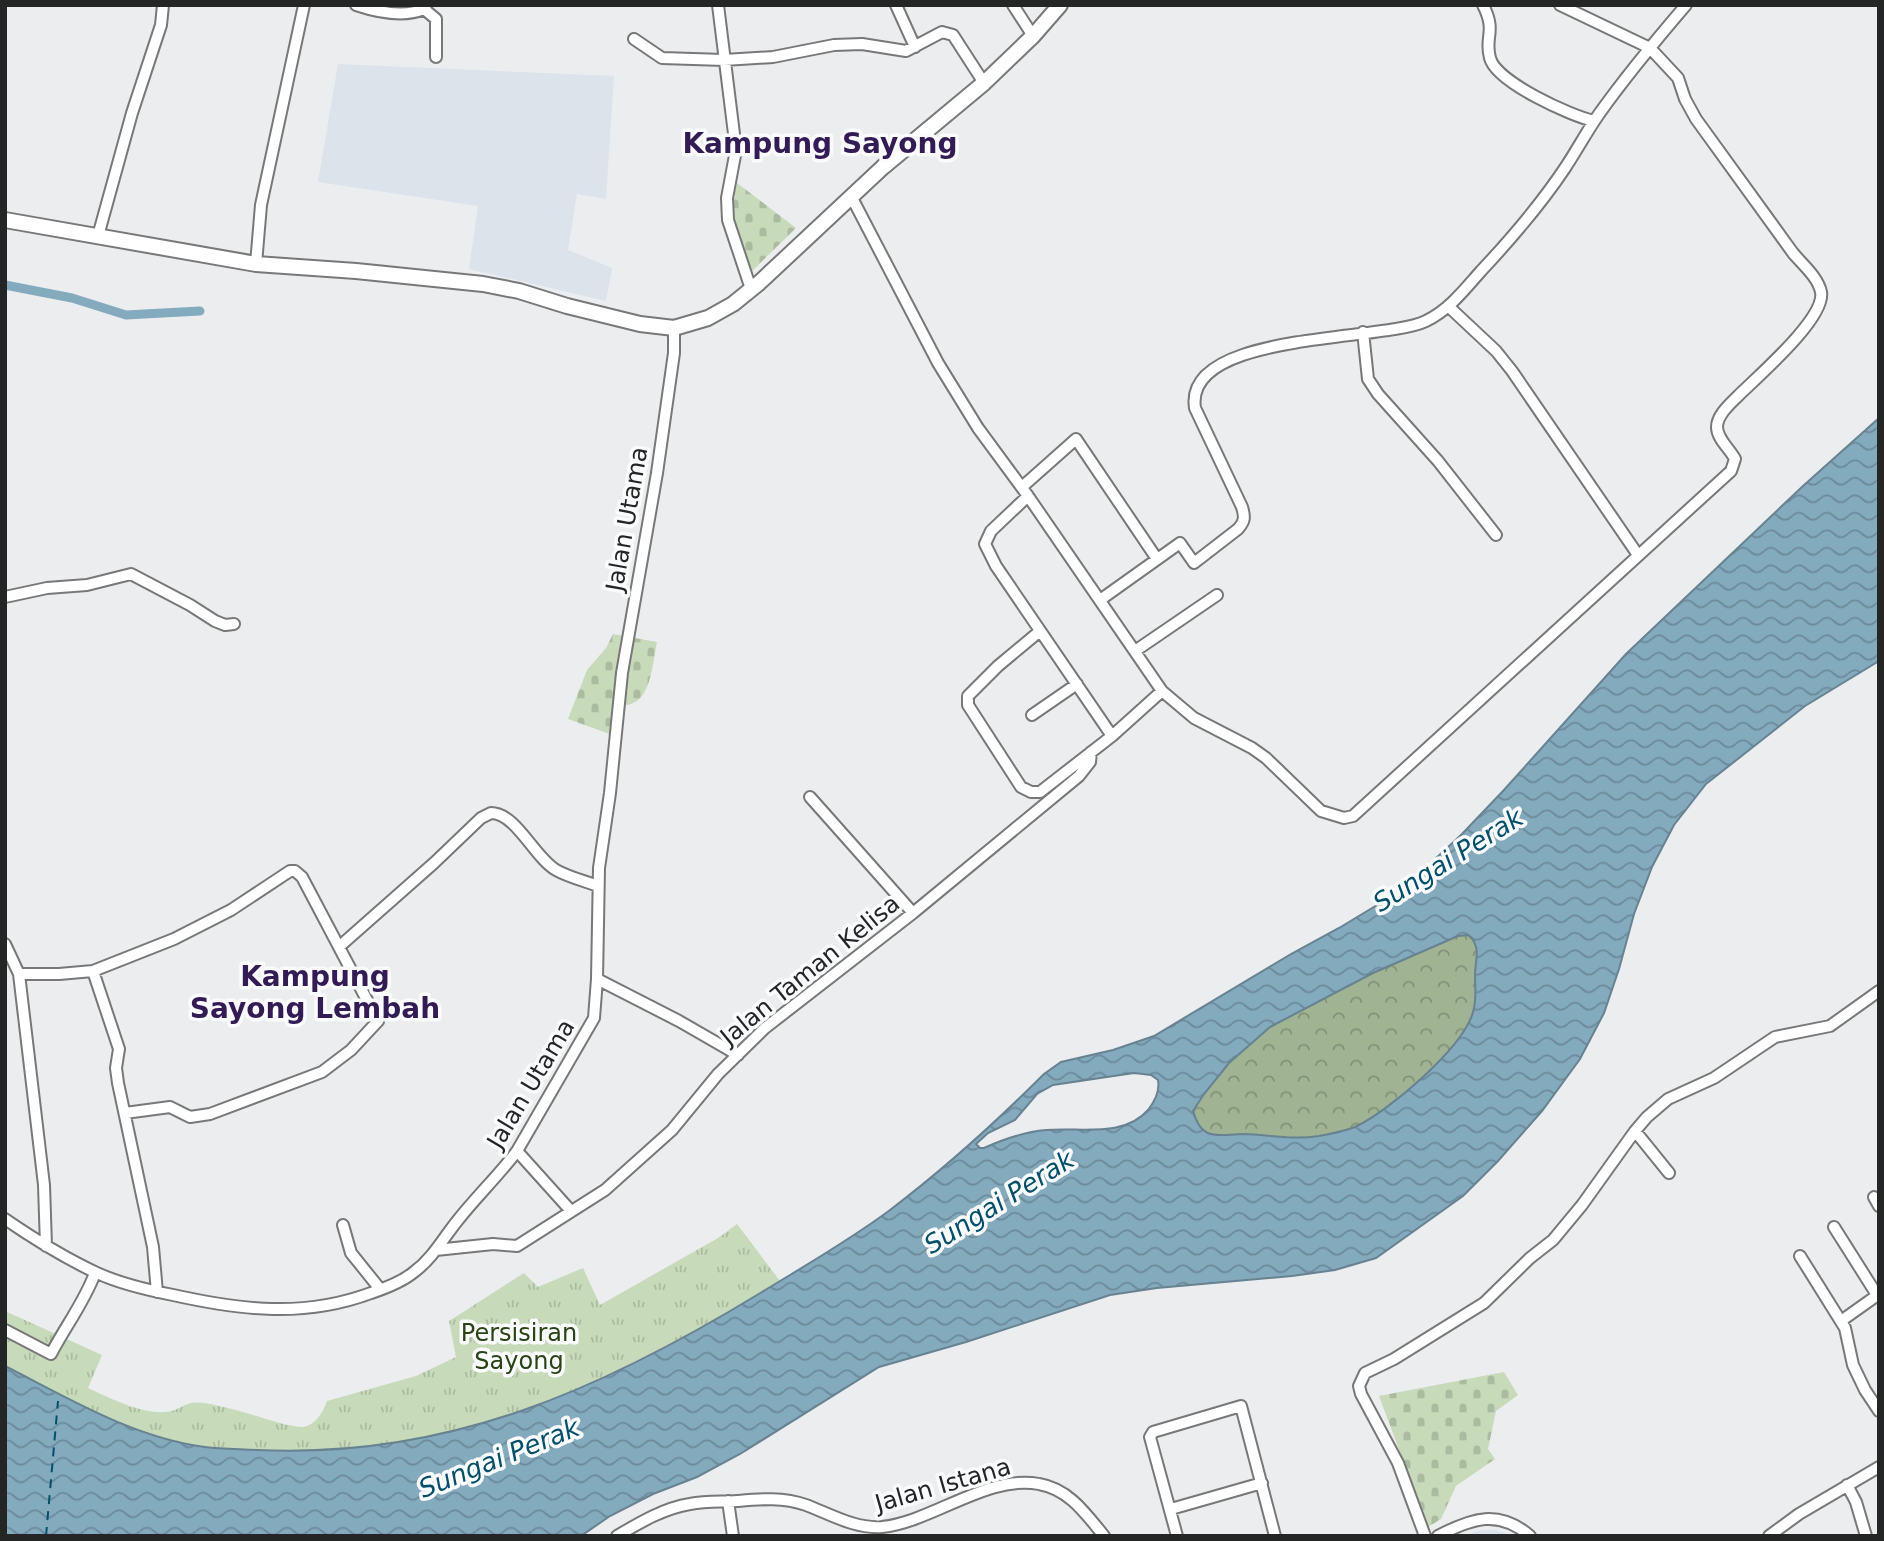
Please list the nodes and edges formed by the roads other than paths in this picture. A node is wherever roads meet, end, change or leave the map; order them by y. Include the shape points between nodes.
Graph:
1 (163, 5) edge
2 (304, 5) edge
3 (356, 5) edge
4 (718, 5) edge
5 (896, 5) edge
6 (1013, 5) edge
7 (1060, 5) edge
8 (1483, 5) edge
9 (1560, 5) edge
10 (1686, 5) edge
11 (425, 7) edge
12 (1033, 36) junction
13 (634, 39) dead end
14 (915, 47) junction
15 (1650, 48) junction
16 (436, 57) dead end
17 (724, 61) junction
18 (984, 83) junction
19 (1594, 121) junction
20 (851, 196) junction
21 (5, 220) edge
22 (98, 236) junction
23 (256, 264) junction
24 (751, 289) junction
25 (1448, 306) junction
26 (674, 328) junction
27 (1363, 332) junction
28 (1025, 492) junction
29 (1496, 535) dead end
30 (1638, 555) junction
31 (1157, 559) junction
32 (1216, 595) dead end
33 (5, 597) edge
34 (1100, 600) junction
35 (234, 624) dead end
36 (1040, 631) junction
37 (1135, 651) junction
38 (1077, 684) junction
39 (1163, 691) junction
40 (1031, 715) dead end
41 (1112, 737) junction
42 (1091, 752) junction
43 (810, 797) dead end
44 (598, 886) junction
45 (913, 913) junction
46 (5, 944) edge
47 (340, 946) junction
48 (93, 971) junction
49 (19, 974) junction
50 (597, 979) junction
51 (1879, 991) edge
52 (738, 1055) junction
53 (125, 1113) junction
54 (1635, 1131) junction
55 (517, 1151) junction
56 (1669, 1173) dead end
57 (571, 1211) junction
58 (5, 1219) edge
59 (343, 1225) dead end
60 (1834, 1227) dead end
61 (46, 1246) junction
62 (436, 1250) junction
63 (1800, 1256) dead end
64 (95, 1273) junction
65 (380, 1289) junction
66 (157, 1292) junction
67 (1878, 1294) edge
68 (1841, 1321) junction
69 (5, 1330) edge
70 (1879, 1411) edge
71 (1879, 1467) edge
72 (1262, 1483) junction
73 (1847, 1485) junction
74 (727, 1502) junction
75 (1171, 1509) junction
76 (617, 1536) edge
77 (733, 1536) edge
78 (1104, 1536) edge
79 (1177, 1536) edge
80 (1275, 1536) edge
81 (1424, 1536) edge
82 (1438, 1536) edge
83 (1530, 1536) edge
84 (1769, 1536) edge
85 (1866, 1536) edge

1 - 22 street
2 - 23 street via 261,205
3 - 11 street via 399,14
4 - 17 street
5 - 14 street
6 - 12 street
7 - 12 main road
8 - 19 street via 1491,26 1489,55 1497,69 1550,106
9 - 15 street
10 - 15 street
11 - 16 street via 436,19
12 - 18 main road
13 - 17 street via 662,58
14 - 17 street via 906,51 834,44
14 - 18 street via 948,32
15 - 19 street
15 - 30 street via 1678,78 1696,119 1811,273 1821,294 1808,326 1717,421 1718,436 1735,459 1731,471
17 - 24 street via 736,150 728,220
18 - 20 main road
19 - 25 street via 1564,170 1509,241
20 - 24 main road
20 - 28 street via 938,363
21 - 22 main road
22 - 23 main road
23 - 26 main road via 483,284 640,324
24 - 26 main road via 708,318
25 - 27 street via 1414,326
25 - 30 street via 1512,371
26 - 44 street, Jalan Utama via 659,463 622,673
27 - 29 street via 1368,379
27 - 31 street via 1248,355 1219,366 1200,380 1193,396 1195,408 1242,507 1244,522 1194,563 1180,542
28 - 31 street via 1076,439
28 - 34 street
28 - 36 street via 985,544
30 - 39 street via 1353,816 1321,811 1266,758 1194,718
31 - 34 street
32 - 37 street
33 - 35 street via 131,574 215,621
34 - 37 street
36 - 38 street
36 - 42 street via 974,688 968,705 1021,787 1031,792 1040,792
37 - 39 street
38 - 40 street
38 - 41 street
39 - 41 street
41 - 42 street
42 - 45 street, Jalan Taman Kelisa via 1090,762 1079,776
43 - 45 street
44 - 47 street via 556,870 506,817 491,813
44 - 50 street, Jalan Utama
45 - 52 street, Jalan Taman Kelisa via 765,1028
46 - 49 street
47 - 48 street via 302,877 292,871 232,910
47 - 53 street via 378,1021 351,1050 322,1072 210,1114 190,1117 170,1107
48 - 49 street
48 - 53 street via 119,1049 116,1068
49 - 61 street via 44,1185
50 - 52 street
50 - 55 street, Jalan Utama via 590,1028
51 - 54 street via 1830,1026 1775,1037 1714,1078 1668,1098
52 - 57 street, Jalan Taman Kelisa via 647,1154 605,1190
53 - 66 street via 153,1247
54 - 56 street
54 - 81 street via 1553,1240 1491,1297 1361,1379 1361,1394 1398,1463
55 - 57 street
55 - 62 street, Jalan Utama
57 - 62 street, Jalan Taman Kelisa via 517,1246
58 - 61 street, Jalan Utama
59 - 65 street via 351,1253
60 - 67 street
61 - 64 street, Jalan Utama
62 - 65 street, Jalan Utama via 415,1272
63 - 68 street
64 - 66 street, Jalan Utama
64 - 69 street via 51,1354
65 - 66 street, Jalan Utama via 334,1306 290,1310 231,1307
67 - 68 street
68 - 70 street via 1853,1365
71 - 73 street
72 - 75 street
72 - 75 street via 1241,1406 1153,1432 1150,1441
72 - 80 street
73 - 84 street
73 - 85 street
74 - 76 street, Jalan Istana via 687,1504
74 - 77 street
74 - 78 street, Jalan Istana via 785,1500 866,1527 881,1527 989,1490 1040,1483 1072,1499
75 - 79 street
82 - 83 street via 1500,1518

